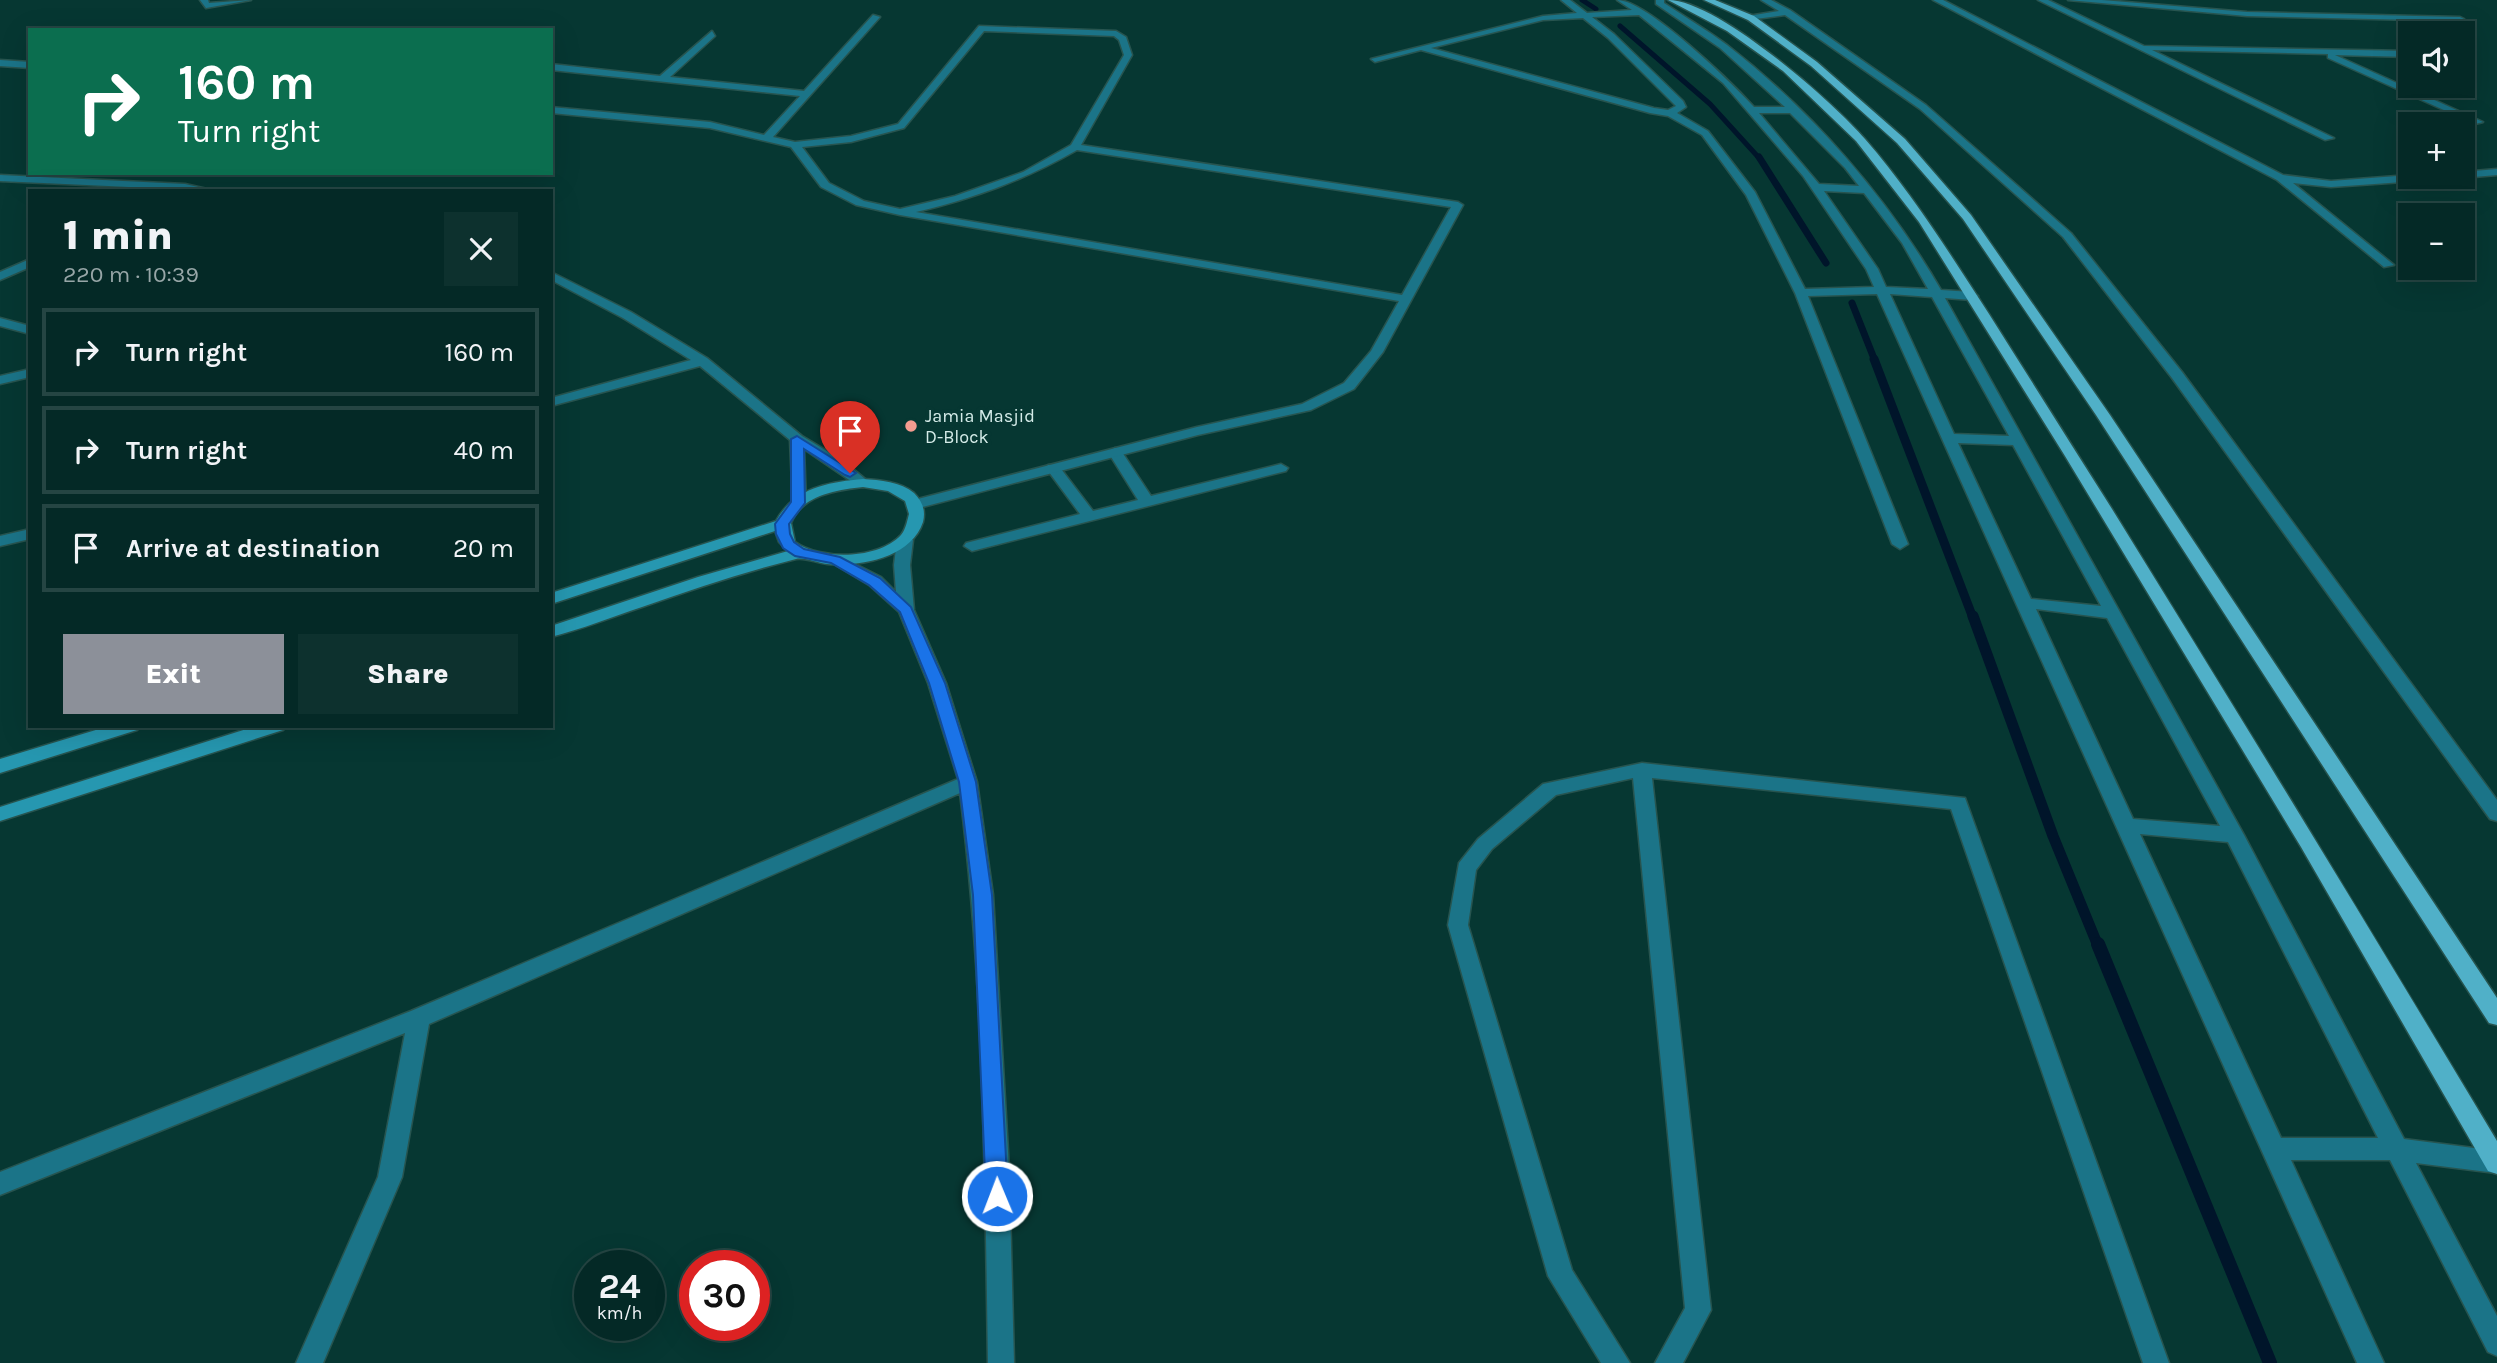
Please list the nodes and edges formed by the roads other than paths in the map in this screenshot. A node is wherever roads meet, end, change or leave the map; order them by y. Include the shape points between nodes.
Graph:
1 (204, 0) edge
2 (247, 0) edge
3 (1565, 0) edge
4 (1621, 0) edge
5 (1660, 0) edge
6 (1672, 0) edge
7 (1709, 0) edge
8 (1765, 0) edge
9 (1937, 0) edge
10 (2042, 0) edge
11 (2072, 0) edge
12 (1641, 12) junction
13 (1787, 12) junction
14 (1587, 16) junction
15 (876, 17) dead end
16 (1751, 18) junction
17 (2460, 19) dead end
18 (712, 34) dead end
19 (2138, 46) junction
20 (1422, 48) junction
21 (2323, 53) junction
22 (2398, 54) edge
23 (1375, 59) dead end
24 (0, 63) edge
25 (28, 65) edge
26 (553, 67) edge
27 (662, 79) junction
28 (807, 94) junction
29 (553, 110) edge
30 (1751, 110) junction
31 (1793, 110) junction
32 (1670, 113) junction
33 (2478, 121) dead end
34 (767, 138) junction
35 (2329, 138) dead end
36 (795, 145) junction
37 (1074, 147) junction
38 (2497, 172) edge
39 (2475, 173) edge
40 (0, 178) edge
41 (2281, 178) junction
42 (2398, 179) edge
43 (1816, 187) junction
44 (181, 189) edge
45 (1867, 190) junction
46 (900, 212) junction
47 (28, 263) edge
48 (2388, 265) dead end
49 (0, 276) edge
50 (553, 276) edge
51 (1882, 290) junction
52 (1936, 292) junction
53 (1801, 293) junction
54 (1972, 296) junction
55 (1406, 299) junction
56 (0, 322) edge
57 (28, 329) edge
58 (702, 361) junction
59 (28, 373) edge
60 (0, 380) edge
61 (553, 401) edge
62 (1948, 438) junction
63 (797, 439) junction
64 (2018, 441) junction
65 (1115, 453) junction
66 (1053, 468) junction
67 (1281, 468) dead end
68 (863, 482) junction
69 (798, 503) junction
70 (1148, 503) junction
71 (915, 504) junction
72 (1090, 517) junction
73 (782, 524) junction
74 (28, 534) edge
75 (905, 540) junction
76 (0, 541) edge
77 (1900, 544) dead end
78 (972, 546) dead end
79 (800, 553) junction
80 (835, 560) junction
81 (553, 598) edge
82 (2024, 603) junction
83 (906, 610) junction
84 (2113, 613) junction
85 (553, 631) edge
86 (124, 728) edge
87 (271, 728) edge
88 (0, 766) edge
89 (1642, 770) junction
90 (968, 782) junction
91 (0, 814) edge
92 (2497, 814) edge
93 (2126, 826) junction
94 (2234, 835) junction
95 (2497, 1016) edge
96 (419, 1018) junction
97 (2273, 1149) junction
98 (2396, 1149) junction
99 (2497, 1163) edge
100 (0, 1184) edge
101 (2497, 1343) edge
102 (309, 1363) edge
103 (1001, 1363) edge
104 (1617, 1363) edge
105 (1668, 1363) edge
106 (2156, 1363) edge
107 (2371, 1363) edge

1 - 2 street via 206,6
3 - 14 street
4 - 12 street
5 - 31 street
6 - 54 main road via 1730,29 1786,69 1860,139 1924,221
7 - 16 main road
8 - 13 street
9 - 41 street
10 - 19 street
11 - 17 street via 2247,14
12 - 14 street
12 - 30 street via 1692,49
13 - 16 street
13 - 92 street via 1923,107 2067,235 2177,375
14 - 20 street via 1544,18
14 - 32 street via 1680,103 1681,107
15 - 28 street
16 - 95 main road via 1814,64 1901,141 1967,217
18 - 27 street
19 - 21 street
19 - 35 street
20 - 23 street
20 - 32 street
21 - 22 street
21 - 33 street
24 - 25 street
26 - 27 street
27 - 28 street
28 - 34 street
29 - 34 street via 710,125
30 - 31 street
30 - 43 street
31 - 45 street
32 - 53 street via 1705,133 1751,194
34 - 36 street
36 - 37 street via 851,139 901,126 982,28 1116,34 1123,38 1128,55
36 - 46 street via 825,185 860,203
37 - 46 street via 1027,174 958,199
37 - 55 street via 1458,205
38 - 39 street
40 - 44 street
41 - 42 street via 2331,184
41 - 48 street
43 - 45 street
43 - 51 street
45 - 52 street via 1907,242
46 - 55 street
47 - 49 street
50 - 58 street via 627,314
51 - 52 street
51 - 53 street
51 - 62 street
52 - 54 street
52 - 64 street
53 - 77 street
54 - 99 main road via 2308,842
55 - 65 street via 1377,352 1349,386 1306,407
56 - 57 street
58 - 61 street
58 - 63 street
59 - 60 street
62 - 64 street
62 - 82 street
63 - 68 street
63 - 69 street
64 - 84 street
65 - 66 street
65 - 70 street
66 - 71 street
66 - 72 street
67 - 70 street
68 - 69 street via 828,488
68 - 71 street via 896,488
69 - 73 street
70 - 72 street
71 - 75 street via 917,517
72 - 78 street
73 - 79 street via 788,545
73 - 81 street
74 - 76 street
75 - 80 street via 875,554
75 - 83 street
79 - 80 street
79 - 85 street
80 - 83 street via 874,581
82 - 84 street
82 - 93 street
83 - 90 street via 937,683
84 - 94 street
86 - 88 street
87 - 91 street
89 - 104 street via 1550,789 1540,797 1485,844 1466,868 1458,925 1561,1276
89 - 105 street via 1698,1310
89 - 106 street via 1958,803
90 - 96 street
90 - 103 street via 983,895
93 - 94 street
93 - 97 street
94 - 98 street
96 - 100 street
96 - 102 street via 390,1177
97 - 98 street
97 - 107 street
98 - 99 street
98 - 101 street

